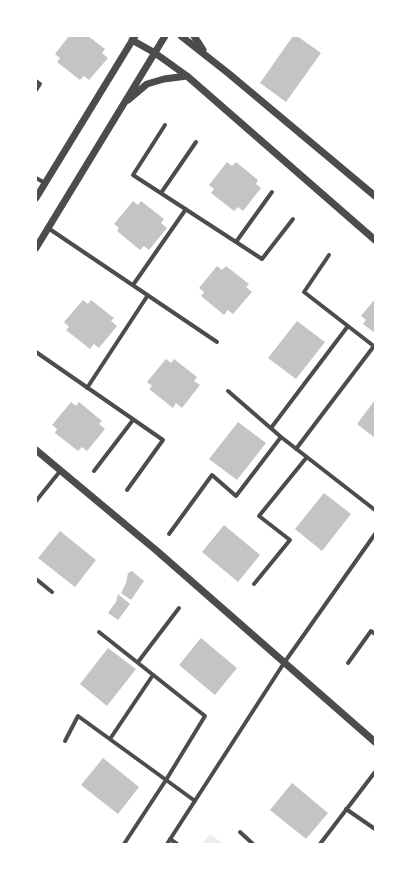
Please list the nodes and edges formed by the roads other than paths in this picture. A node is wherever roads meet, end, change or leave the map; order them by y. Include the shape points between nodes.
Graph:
1 (165, 36) edge
2 (181, 36) edge
3 (194, 36) edge
4 (133, 38) edge
5 (155, 53) junction
6 (206, 56) junction
7 (187, 76) junction
8 (36, 81) edge
9 (36, 90) edge
10 (123, 105) junction
11 (165, 125) dead end
12 (196, 142) dead end
13 (36, 178) edge
14 (44, 183) junction
15 (272, 192) dead end
16 (161, 193) junction
17 (375, 196) edge
18 (36, 198) edge
19 (186, 209) junction
20 (293, 218) dead end
21 (48, 228) junction
22 (375, 240) edge
23 (236, 242) junction
24 (36, 248) edge
25 (329, 255) dead end
26 (133, 285) junction
27 (148, 296) junction
28 (348, 326) junction
29 (217, 342) dead end
30 (375, 346) edge
31 (36, 352) edge
32 (88, 388) junction
33 (228, 390) dead end
34 (133, 420) junction
35 (271, 428) junction
36 (281, 437) junction
37 (296, 449) junction
38 (36, 450) edge
39 (307, 458) junction
40 (61, 470) junction
41 (94, 470) dead end
42 (127, 490) dead end
43 (36, 501) edge
44 (375, 510) edge
45 (169, 534) dead end
46 (375, 534) edge
47 (36, 579) edge
48 (254, 584) dead end
49 (52, 592) dead end
50 (179, 608) dead end
51 (99, 632) dead end
52 (375, 634) edge
53 (138, 662) junction
54 (284, 663) junction
55 (348, 663) dead end
56 (153, 675) junction
57 (110, 739) junction
58 (65, 741) dead end
59 (375, 742) edge
60 (375, 772) edge
61 (166, 780) junction
62 (195, 801) junction
63 (346, 809) junction
64 (375, 829) edge
65 (240, 832) dead end
66 (170, 839) junction
67 (124, 844) edge
68 (167, 844) edge
69 (177, 844) edge
70 (253, 844) edge
71 (320, 844) edge

1 - 5 street
2 - 6 street
3 - 6 street
4 - 5 street
4 - 14 street
5 - 7 street
5 - 10 street
6 - 17 street
7 - 10 street via 147,84
7 - 22 street
8 - 9 street via 40,84
10 - 21 street
11 - 16 street via 133,175
12 - 16 street
13 - 14 street
14 - 18 street
15 - 23 street
16 - 19 street
19 - 23 street
19 - 26 street
20 - 23 street via 262,259
21 - 24 street
21 - 26 street
25 - 28 street via 304,292
26 - 27 street
27 - 29 street
27 - 32 street
28 - 30 street
28 - 35 street
30 - 37 street
31 - 32 street
32 - 34 street
33 - 35 street
34 - 41 street
34 - 42 street via 163,440
35 - 36 street
36 - 37 street
36 - 45 street via 236,496 212,475
37 - 39 street
38 - 40 street
39 - 44 street
39 - 48 street via 259,516 290,540
40 - 43 street
40 - 54 street
46 - 54 street
47 - 49 street
50 - 53 street
51 - 53 street
52 - 55 street via 371,631
53 - 56 street
54 - 59 street
54 - 62 street
56 - 57 street
56 - 61 street via 205,716
57 - 58 street via 78,716
57 - 61 street
60 - 63 street
61 - 62 street
61 - 67 street
62 - 66 street
63 - 64 street
63 - 71 street
65 - 70 street
66 - 68 street
66 - 69 street

